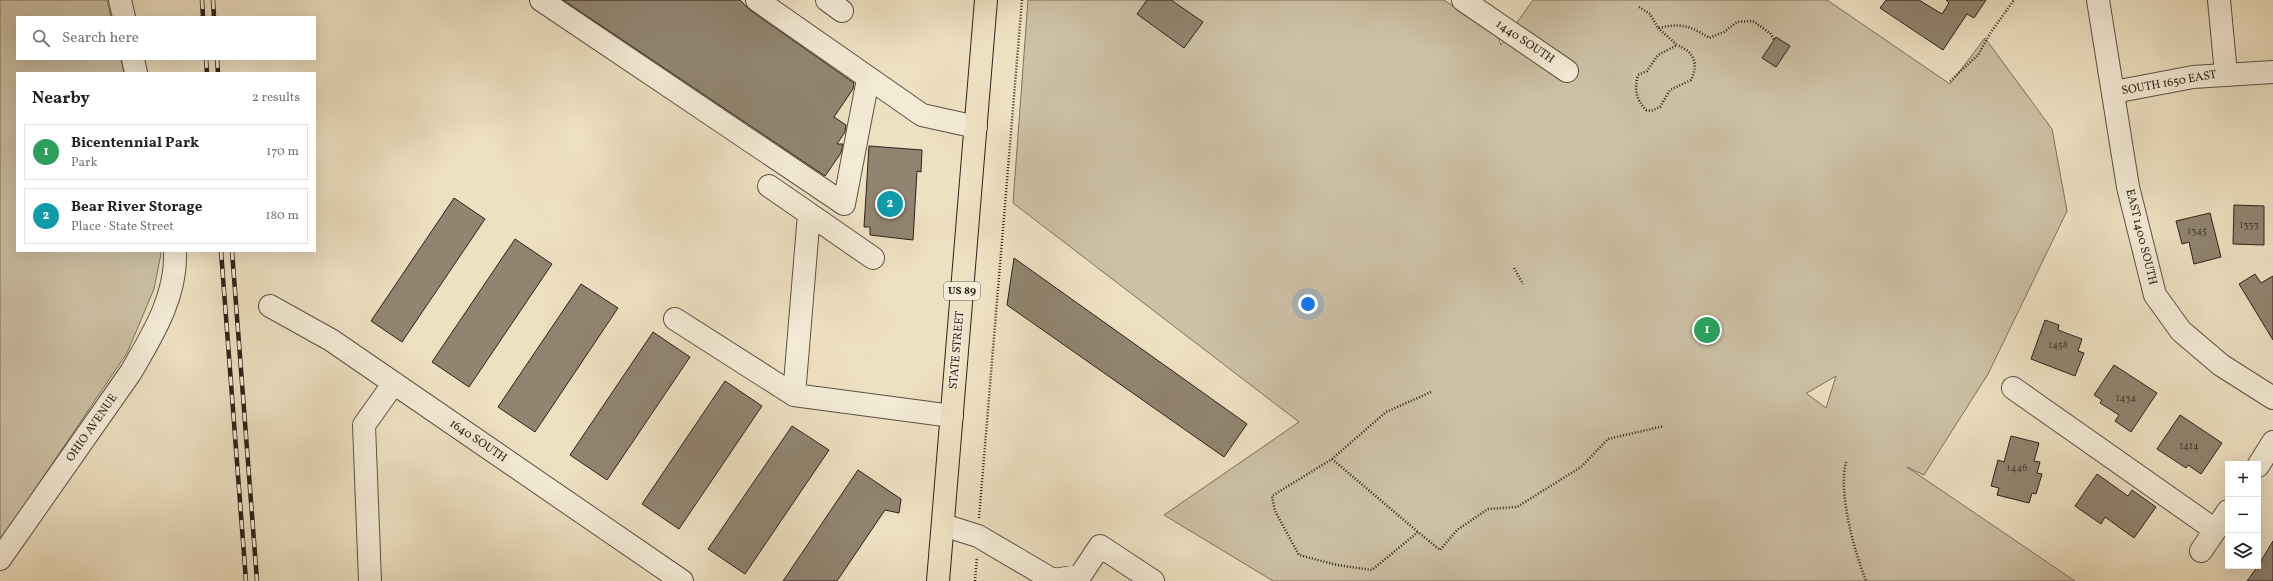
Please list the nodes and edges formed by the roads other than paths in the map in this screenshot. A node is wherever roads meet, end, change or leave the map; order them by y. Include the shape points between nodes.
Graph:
1 (120, 0) edge
2 (541, 0) edge
3 (756, 0) edge
4 (986, 0) edge
5 (1463, 0) edge
6 (2098, 0) edge
7 (2219, 0) edge
8 (124, 16) edge
9 (133, 60) edge
10 (1567, 70) dead end
11 (136, 72) edge
12 (2273, 72) edge
13 (2226, 74) junction
14 (868, 79) junction
15 (2114, 92) junction
16 (976, 127) junction
17 (769, 186) dead end
18 (809, 214) junction
19 (175, 252) edge
20 (873, 258) dead end
21 (270, 306) dead end
22 (675, 319) dead end
23 (394, 383) junction
24 (2013, 388) dead end
25 (794, 395) junction
26 (2273, 398) edge
27 (952, 416) junction
28 (2273, 442) edge
29 (2261, 461) edge
30 (2225, 515) edge
31 (943, 525) junction
32 (2215, 530) junction
33 (2201, 551) dead end
34 (0, 559) edge
35 (370, 581) edge
36 (682, 581) edge
37 (938, 581) edge
38 (1153, 581) edge

1 - 8 street
2 - 14 street via 844,204
3 - 14 street
4 - 16 main road, STATE STREET / US 89
5 - 10 street, 1440 SOUTH
6 - 15 street, EAST 1400 SOUTH
7 - 13 street
9 - 11 street
12 - 13 street, SOUTH 1650 EAST
13 - 15 street, SOUTH 1650 EAST via 2193,77
14 - 16 street via 922,115
15 - 26 street, EAST 1400 SOUTH via 2128,187 2155,294 2181,331 2221,365
16 - 27 main road, STATE STREET / US 89
17 - 18 street
18 - 20 street
18 - 25 street
19 - 34 street, OHIO AVENUE via 172,289 154,331 131,372
21 - 23 street, 1640 SOUTH via 331,340
22 - 25 street
23 - 35 street via 364,425
23 - 36 street, 1640 SOUTH
24 - 32 street
25 - 27 street
27 - 31 main road, STATE STREET / US 89
28 - 29 street
30 - 32 street
31 - 37 main road, STATE STREET / US 89
31 - 38 street via 978,536 1053,580 1080,576 1100,546
32 - 33 street

